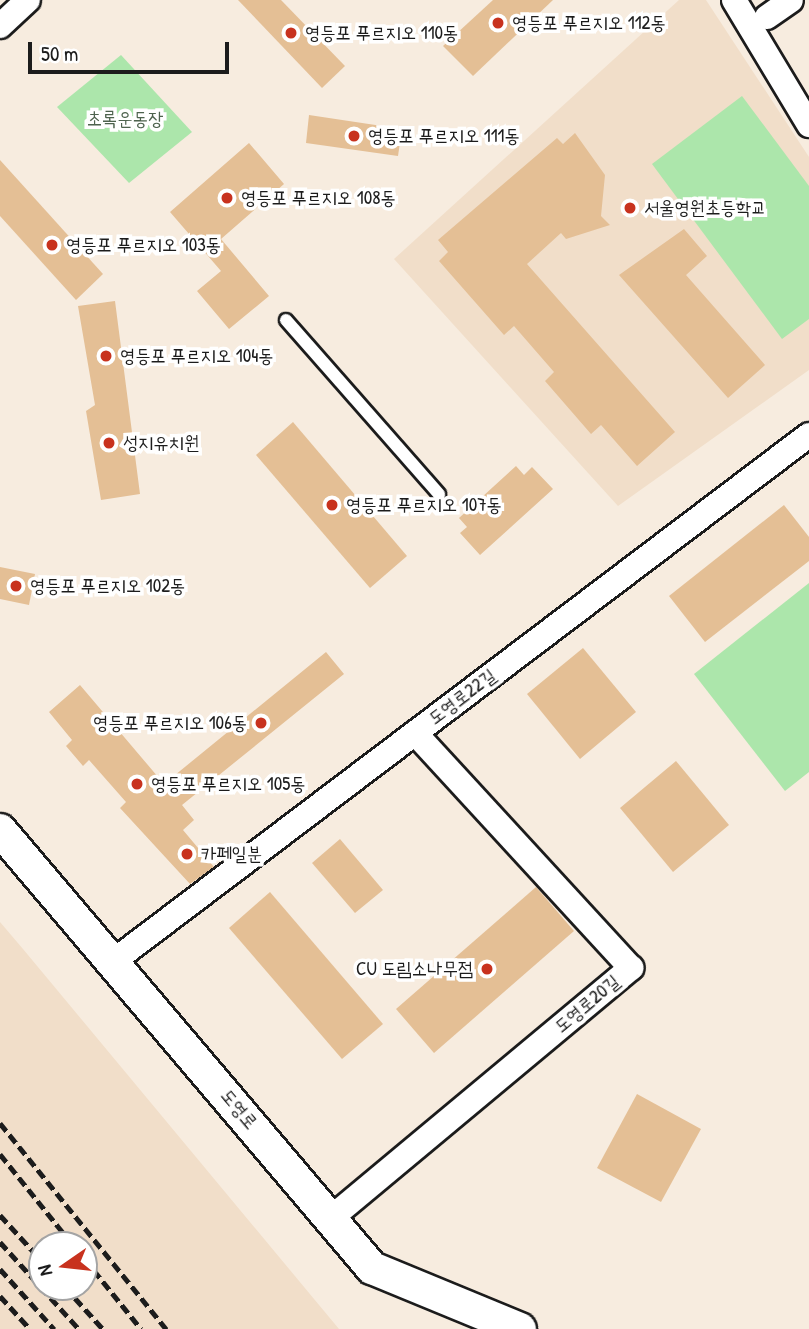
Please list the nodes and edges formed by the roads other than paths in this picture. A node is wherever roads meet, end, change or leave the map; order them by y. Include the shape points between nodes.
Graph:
1 (28, 0) edge
2 (734, 0) edge
3 (791, 0) edge
4 (767, 17) dead end
5 (0, 26) edge
6 (809, 125) edge
7 (286, 320) dead end
8 (809, 435) edge
9 (439, 494) dead end
10 (415, 733) junction
11 (0, 830) edge
12 (115, 960) junction
13 (331, 1218) junction
14 (520, 1329) edge

1 - 5 street
2 - 6 street
3 - 4 street
7 - 9 lane
8 - 10 street, 도영로22길
10 - 12 street, 도영로22길
10 - 13 street, 도영로20길 via 631,968
11 - 12 street, 도영로
12 - 13 street, 도영로
13 - 14 street, 도영로 via 372,1268

